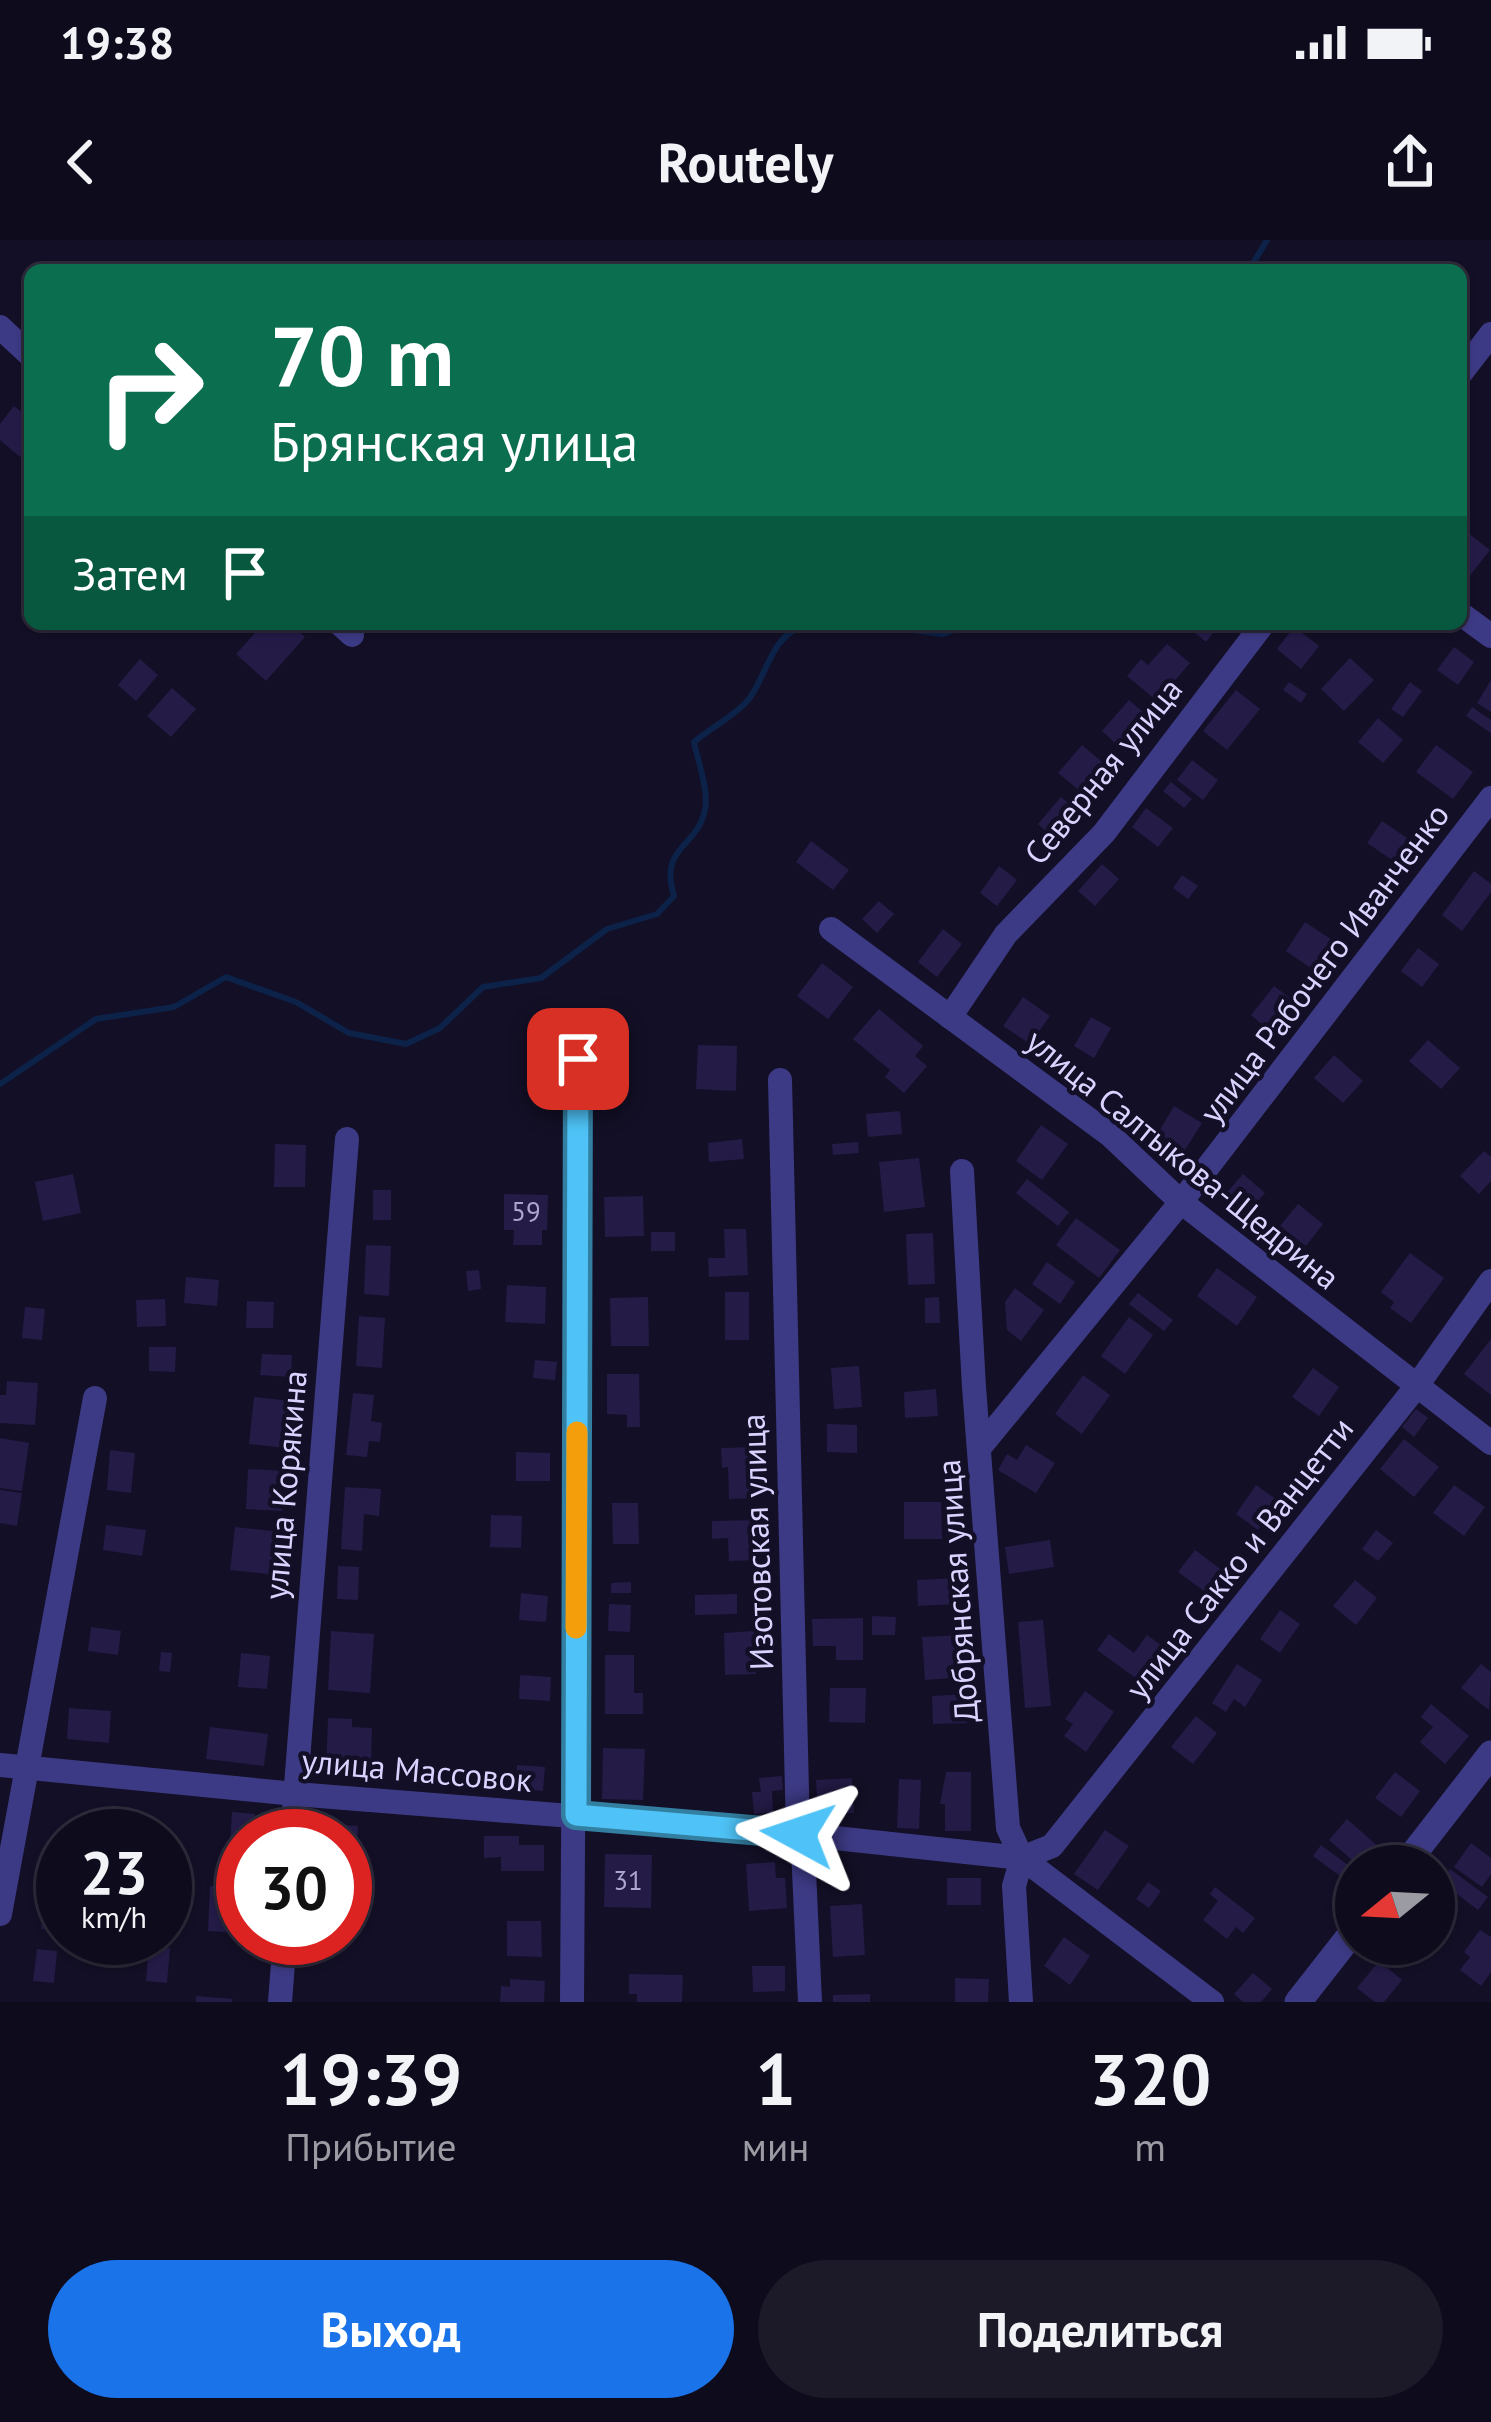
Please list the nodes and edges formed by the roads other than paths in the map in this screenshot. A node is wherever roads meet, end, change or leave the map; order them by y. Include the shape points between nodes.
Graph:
1 (0, 327) edge
2 (1491, 334) edge
3 (24, 349) edge
4 (1467, 365) edge
5 (1258, 630) edge
6 (1491, 798) edge
7 (832, 928) dead end
8 (950, 1017) junction
9 (578, 1059) dead end
10 (780, 1080) dead end
11 (347, 1139) dead end
12 (962, 1172) dead end
13 (1181, 1202) junction
14 (1491, 1281) edge
15 (1416, 1387) junction
16 (95, 1398) dead end
17 (1491, 1442) edge
18 (981, 1446) junction
19 (1491, 1754) edge
20 (0, 1765) edge
21 (28, 1766) junction
22 (296, 1793) junction
23 (295, 1809) edge
24 (576, 1815) junction
25 (798, 1834) junction
26 (1420, 1845) edge
27 (1022, 1858) junction
28 (0, 1914) edge
29 (1335, 1955) edge
30 (282, 1965) edge
31 (280, 2002) edge
32 (572, 2002) edge
33 (810, 2002) edge
34 (1021, 2002) edge
35 (1211, 2002) edge
36 (1298, 2002) edge

1 - 3 street
2 - 4 street
5 - 8 street, Северная улица via 1104,832 1006,934
6 - 13 street, улица Рабочего Иванченко
7 - 8 street, улица Салтыкова-Щедрина
8 - 13 street, улица Салтыкова-Щедрина via 1109,1135
9 - 24 street
10 - 25 street, Изотовская улица
11 - 22 street, улица Корякина
12 - 18 street, Добрянская улица
13 - 15 street, улица Салтыкова-Щедрина
13 - 18 street, улица Рабочего Иванченко
14 - 15 street, улица Сакко и Ванцетти
15 - 17 street, улица Салтыкова-Щедрина
15 - 27 street, улица Сакко и Ванцетти via 1052,1846
16 - 21 street
18 - 27 street, Добрянская улица via 1008,1828
19 - 26 street
20 - 21 street, улица Массовок
21 - 22 street, улица Массовок
21 - 28 street
22 - 23 street, улица Корякина
22 - 24 street, улица Массовок
24 - 25 street, улица Массовок
24 - 32 street
25 - 27 street, улица Массовок
25 - 33 street, Изотовская улица
27 - 34 street, Добрянская улица via 1014,1886
27 - 35 street
29 - 36 street
30 - 31 street

